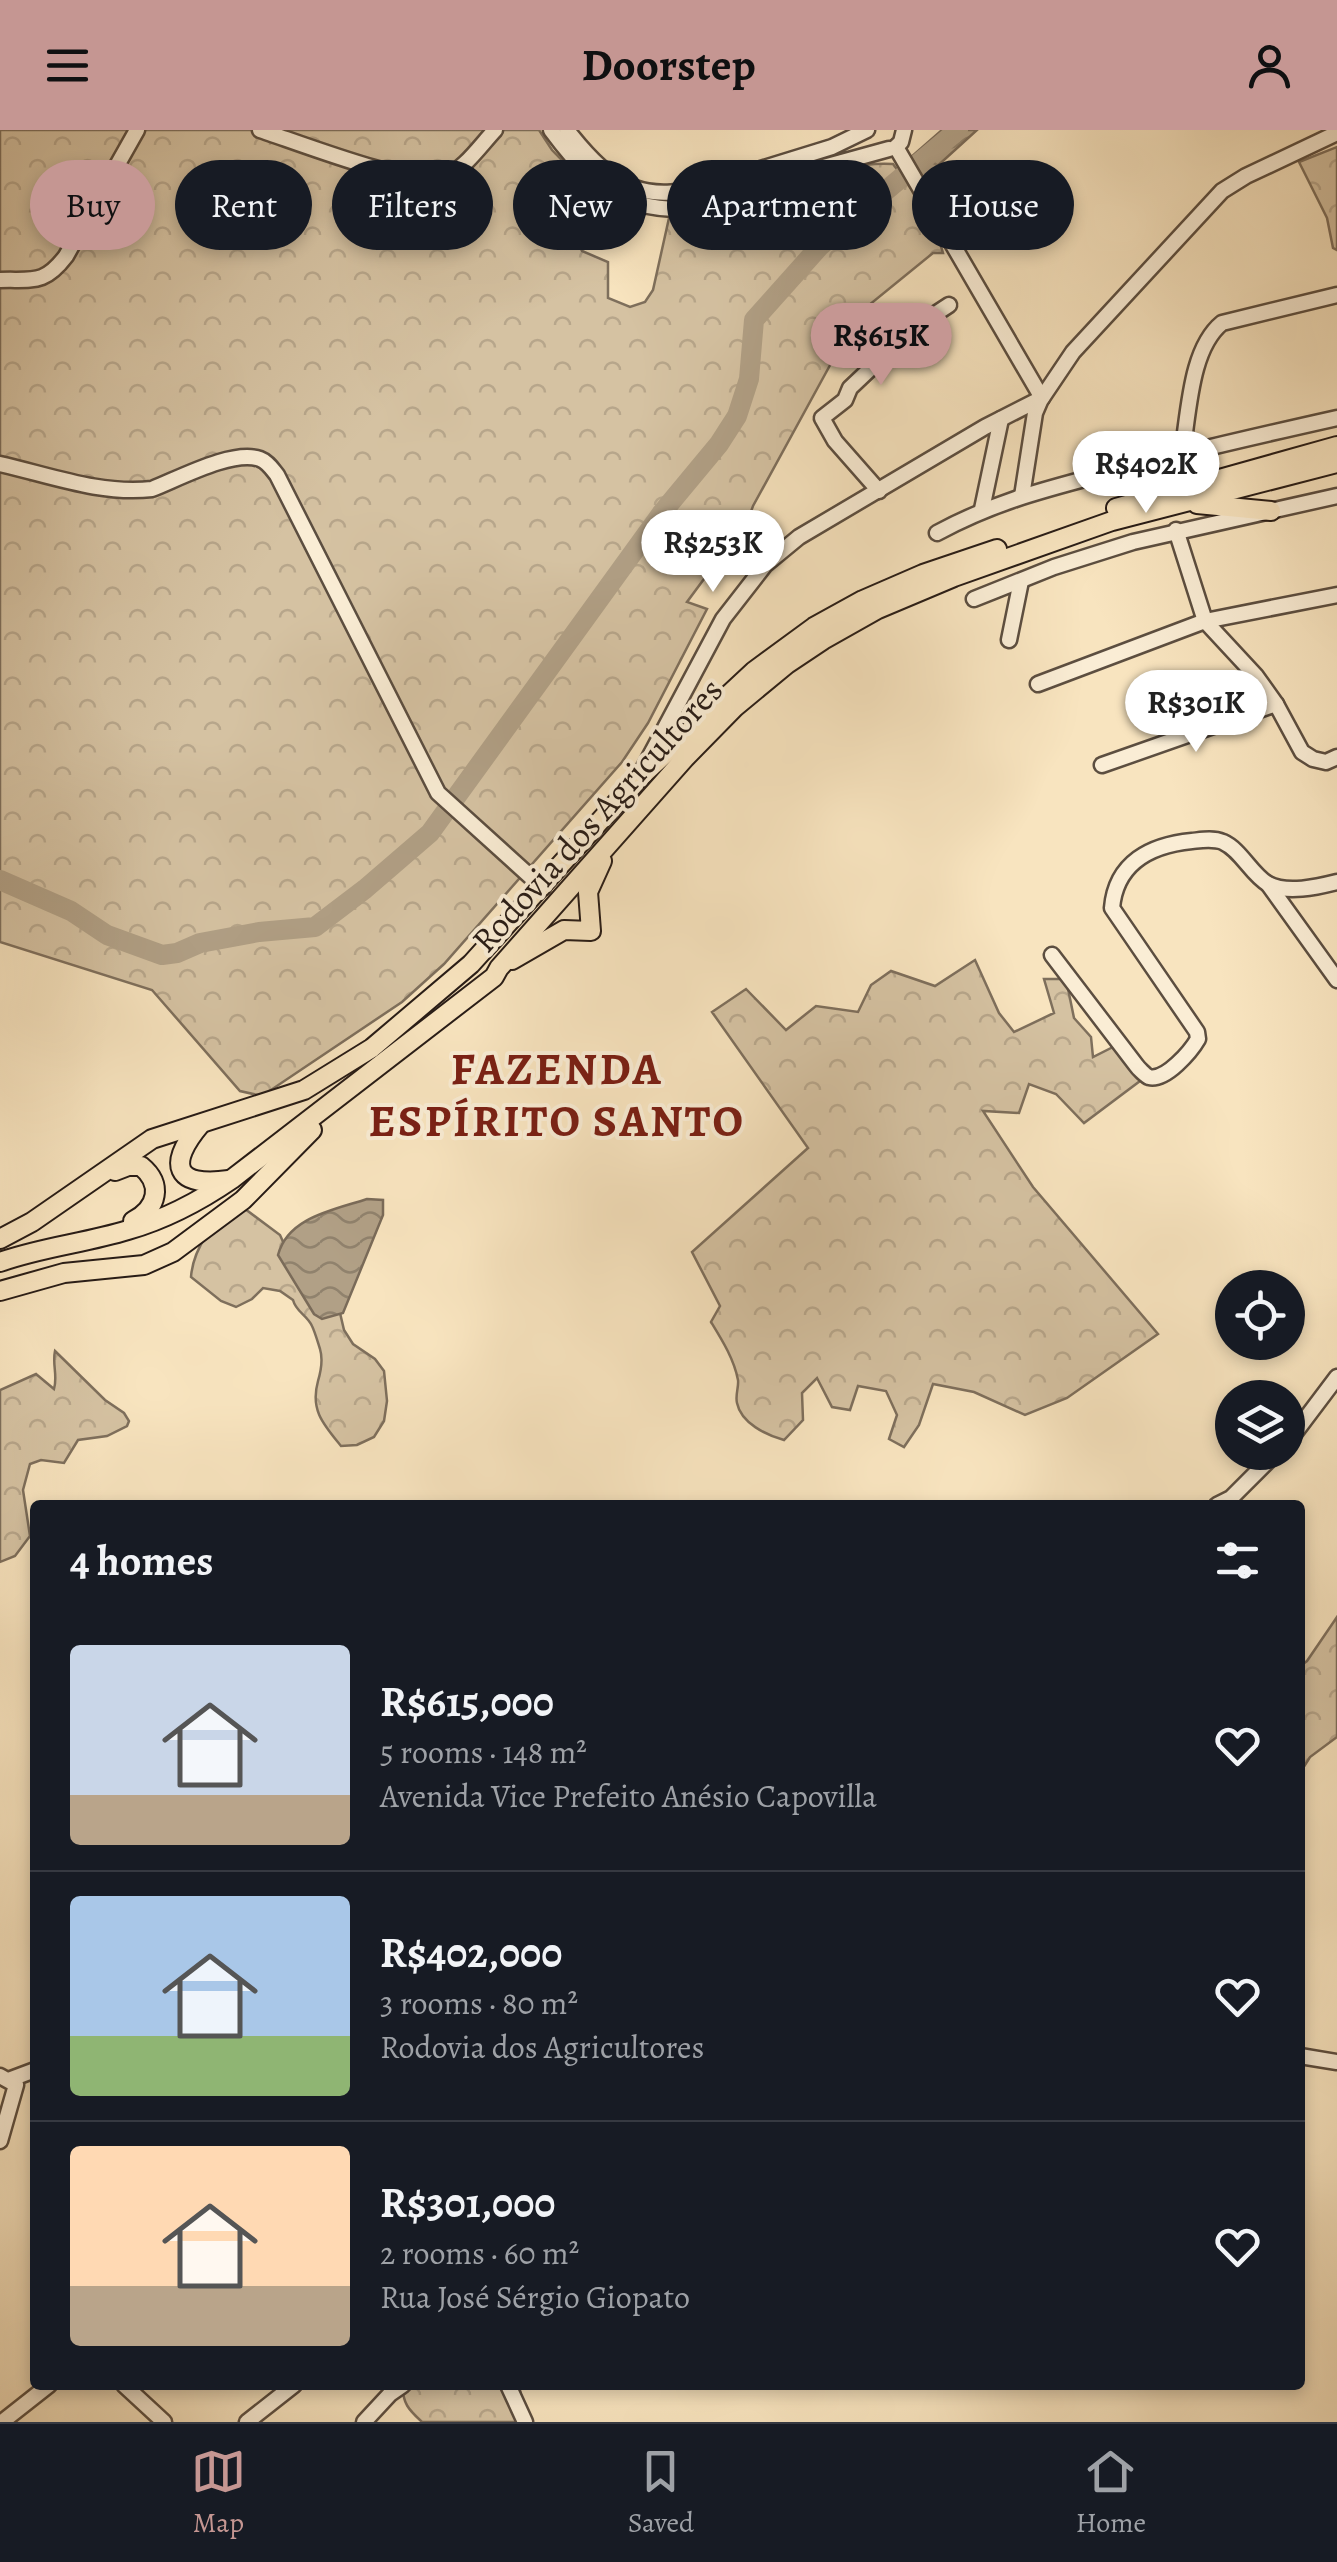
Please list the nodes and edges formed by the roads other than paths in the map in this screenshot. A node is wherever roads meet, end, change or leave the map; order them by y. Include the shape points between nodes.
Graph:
1 (137, 130) edge
2 (260, 130) edge
3 (495, 130) edge
4 (552, 130) edge
5 (567, 130) edge
6 (870, 130) edge
7 (904, 130) edge
8 (1337, 133) edge
9 (896, 152) junction
10 (788, 160) edge
11 (858, 160) edge
12 (667, 193) edge
13 (667, 210) edge
14 (0, 280) edge
15 (1337, 294) edge
16 (949, 304) dead end
17 (1042, 398) junction
18 (1337, 418) edge
19 (1001, 419) junction
20 (977, 433) junction
21 (1337, 446) edge
22 (994, 450) junction
23 (1182, 453) junction
24 (1337, 463) edge
25 (0, 464) edge
26 (880, 492) junction
27 (1022, 496) junction
28 (1337, 496) edge
29 (1186, 503) junction
30 (982, 508) junction
31 (1271, 511) junction
32 (1176, 530) junction
33 (936, 532) dead end
34 (1021, 581) junction
35 (1337, 595) edge
36 (974, 599) dead end
37 (1205, 621) junction
38 (1008, 640) dead end
39 (1038, 684) dead end
40 (1276, 704) junction
41 (1337, 757) edge
42 (1102, 765) dead end
43 (636, 781) junction
44 (608, 846) junction
45 (1337, 882) edge
46 (1268, 884) junction
47 (543, 888) junction
48 (1052, 955) dead end
49 (498, 968) junction
50 (1337, 980) edge
51 (366, 1075) junction
52 (200, 1125) junction
53 (232, 1179) junction
54 (86, 1183) junction
55 (0, 1239) edge
56 (86, 1240) junction
57 (0, 1262) edge
58 (0, 1291) edge
59 (1337, 1377) edge
60 (1305, 1419) edge
61 (1259, 1470) edge
62 (1227, 1500) edge
63 (1305, 2057) edge
64 (1337, 2062) edge
65 (30, 2071) edge
66 (5, 2078) edge
67 (0, 2142) edge
68 (43, 2390) edge
69 (129, 2390) edge
70 (288, 2390) edge
71 (396, 2390) edge
72 (510, 2390) edge
73 (2, 2422) edge
74 (164, 2422) edge
75 (248, 2422) edge
76 (364, 2422) edge
77 (524, 2422) edge

1 - 14 street via 54,272
2 - 3 street via 435,180 457,170
4 - 13 street via 623,200
5 - 12 street via 618,180
6 - 9 street via 874,142
6 - 10 street
7 - 9 street
8 - 17 street via 1222,191 1073,352
9 - 11 street
9 - 17 street
15 - 23 street via 1222,323 1208,334
16 - 26 street via 879,351 845,400 822,418
17 - 19 street
17 - 27 street
18 - 23 street
19 - 20 street
19 - 22 street
20 - 22 street
20 - 26 street
21 - 43 main road, Rodovia dos Agricultores via 1097,514 863,600 754,671
22 - 30 street
23 - 27 street
24 - 29 main road, Rodovia dos Agricultores
25 - 47 street via 139,491 236,459 268,464 438,793
26 - 43 street via 800,537 748,584
27 - 30 street
28 - 31 street
29 - 31 main road
29 - 44 main road, Rodovia dos Agricultores via 1112,521 954,577 823,640 734,707
30 - 33 street
31 - 32 street
32 - 34 street
32 - 37 street
34 - 36 street
34 - 38 street
35 - 37 street
37 - 39 street
37 - 40 street
40 - 41 street via 1302,752 1326,762
40 - 42 street
43 - 47 main road, Rodovia dos Agricultores
44 - 49 main road, Rodovia dos Agricultores
44 - 49 main road via 588,892 591,930 564,930
45 - 46 street
46 - 48 street via 1227,844 1205,840 1152,848 1120,880 1112,908 1198,1042 1154,1077
46 - 50 street
47 - 52 main road, Rodovia dos Agricultores via 472,964 372,1048 304,1090
49 - 51 main road, Rodovia dos Agricultores via 462,1004
51 - 53 main road, Rodovia dos Agricultores
51 - 58 main road via 243,1200 173,1252 144,1265 64,1273
52 - 53 main road via 183,1146 180,1166 186,1176 208,1183
52 - 54 main road, Rodovia dos Agricultores via 152,1140
53 - 56 main road, Rodovia dos Agricultores via 177,1212
54 - 55 main road, Rodovia dos Agricultores
54 - 56 main road via 142,1166 157,1190 140,1218
56 - 57 main road, Rodovia dos Agricultores
59 - 60 street
61 - 62 street
63 - 64 street
65 - 66 street
66 - 67 street via 16,2085
68 - 73 street
69 - 74 street
70 - 75 street
71 - 76 street
72 - 77 street

